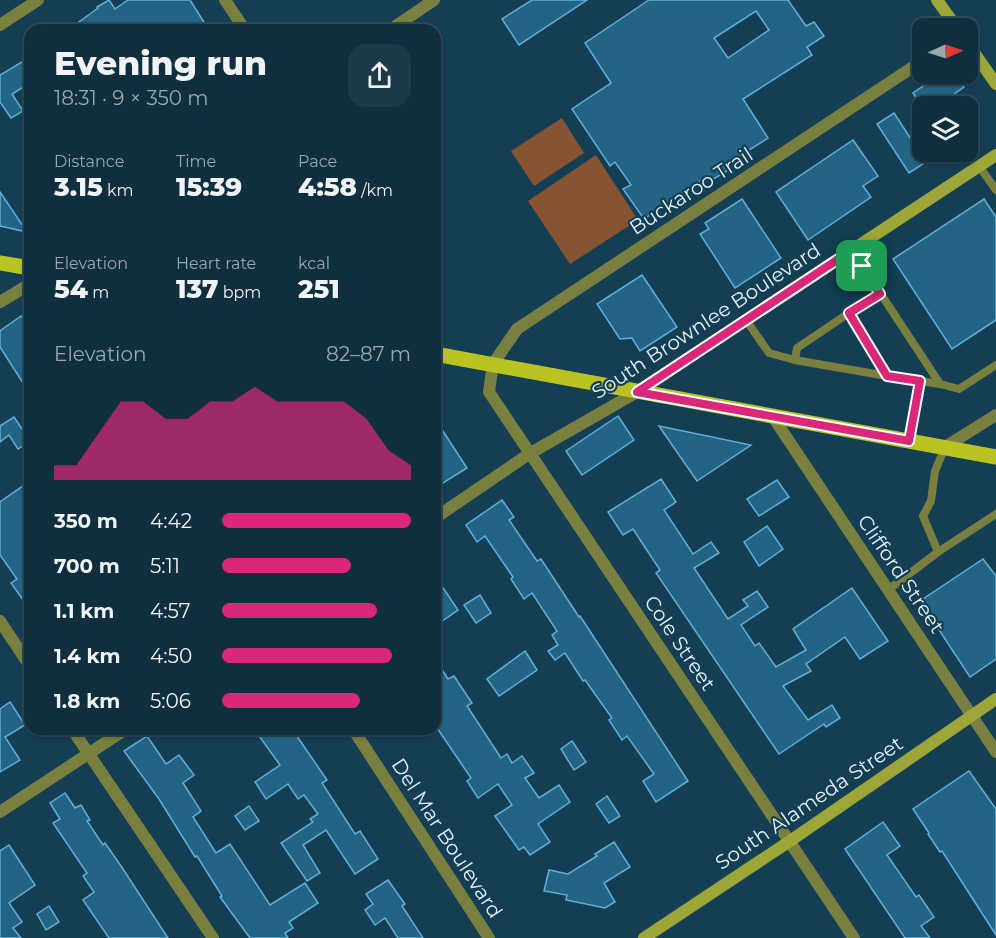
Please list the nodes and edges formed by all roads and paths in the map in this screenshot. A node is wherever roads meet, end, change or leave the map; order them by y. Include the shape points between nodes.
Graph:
1 (38, 0) edge
2 (225, 0) edge
3 (435, 0) edge
4 (937, 0) edge
5 (950, 18) edge
6 (241, 24) edge
7 (399, 24) edge
8 (0, 25) edge
9 (978, 58) edge
10 (912, 68) edge
11 (996, 84) edge
12 (996, 155) edge
13 (979, 166) junction
14 (996, 190) edge
15 (852, 250) junction
16 (0, 263) edge
17 (24, 267) edge
18 (24, 288) edge
19 (880, 294) junction
20 (0, 302) edge
21 (849, 313) junction
22 (746, 320) junction
23 (441, 355) edge
24 (795, 360) junction
25 (492, 364) junction
26 (996, 365) edge
27 (887, 376) junction
28 (920, 381) junction
29 (940, 384) junction
30 (637, 392) junction
31 (996, 416) edge
32 (773, 417) junction
33 (909, 441) junction
34 (945, 447) junction
35 (529, 454) junction
36 (996, 457) edge
37 (441, 514) edge
38 (996, 514) edge
39 (938, 552) junction
40 (888, 590) junction
41 (0, 621) edge
42 (24, 657) edge
43 (996, 699) edge
44 (972, 716) junction
45 (76, 735) edge
46 (117, 735) edge
47 (357, 735) edge
48 (996, 752) edge
49 (89, 754) junction
50 (0, 812) edge
51 (790, 841) junction
52 (213, 938) edge
53 (489, 938) edge
54 (644, 938) edge
55 (854, 938) edge

1 - 8 street
2 - 6 street
3 - 7 street
4 - 5 main road
9 - 11 main road
10 - 25 street, Buckaroo Trail via 517,329
12 - 13 main road, South Brownlee Boulevard
13 - 14 lane
13 - 15 main road, South Brownlee Boulevard
15 - 19 lane
15 - 22 main road, South Brownlee Boulevard
16 - 17 main road
18 - 20 street
19 - 21 lane
19 - 29 lane
21 - 24 lane via 797,348
21 - 27 lane
22 - 24 lane via 769,353
22 - 30 main road, South Brownlee Boulevard
23 - 25 main road
24 - 27 lane
25 - 30 main road
25 - 35 street, Cole Street via 489,392
26 - 29 lane via 959,388
27 - 28 lane
28 - 29 lane
28 - 33 lane
30 - 32 main road
30 - 35 street, South Brownlee Boulevard
31 - 34 street
32 - 33 main road
32 - 40 street, Clifford Street
33 - 34 main road
34 - 36 main road
34 - 39 lane via 935,471 932,501 923,516
35 - 37 street, South Brownlee Boulevard
35 - 51 street, Cole Street
38 - 39 lane
39 - 40 lane
40 - 44 street, Clifford Street
41 - 42 street
43 - 44 main road, South Alameda Street
44 - 48 street, Clifford Street
44 - 51 main road, South Alameda Street
45 - 49 street
46 - 49 street
47 - 53 street, Del Mar Boulevard
49 - 50 street
49 - 52 street
51 - 54 main road, South Alameda Street
51 - 55 street, Cole Street

